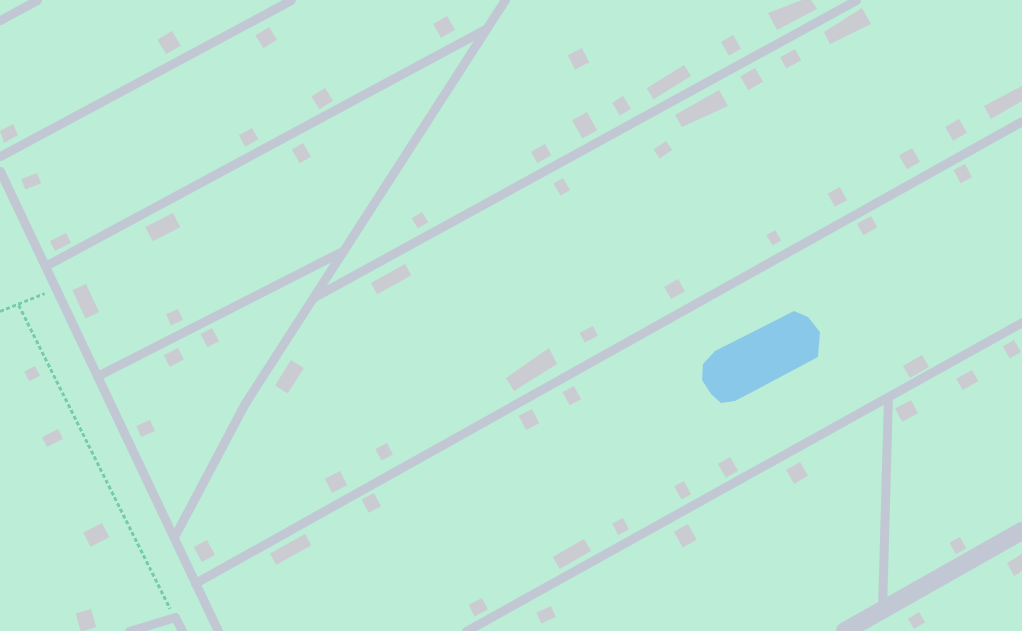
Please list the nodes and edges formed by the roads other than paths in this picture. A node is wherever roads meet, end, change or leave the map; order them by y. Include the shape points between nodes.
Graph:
1 (38, 0) edge
2 (291, 0) edge
3 (505, 0) edge
4 (856, 0) edge
5 (0, 20) edge
6 (487, 28) junction
7 (1022, 121) edge
8 (0, 156) edge
9 (0, 171) edge
10 (343, 250) junction
11 (45, 266) junction
12 (313, 297) junction
13 (1022, 322) edge
14 (97, 376) junction
15 (888, 397) junction
16 (1022, 531) edge
17 (174, 537) junction
18 (195, 583) junction
19 (882, 610) junction
20 (129, 631) edge
21 (182, 631) edge
22 (218, 631) edge
23 (466, 631) edge
24 (845, 631) edge

1 - 5 lane
2 - 8 lane
3 - 6 lane
4 - 12 lane
6 - 10 lane
6 - 11 lane
7 - 18 lane
9 - 11 lane
10 - 12 lane
10 - 14 lane
11 - 14 lane
12 - 17 lane via 245,403
13 - 15 lane
14 - 17 lane
15 - 19 lane
15 - 23 lane
16 - 19 street
17 - 18 lane
18 - 22 lane
19 - 24 street
20 - 21 lane via 175,617

